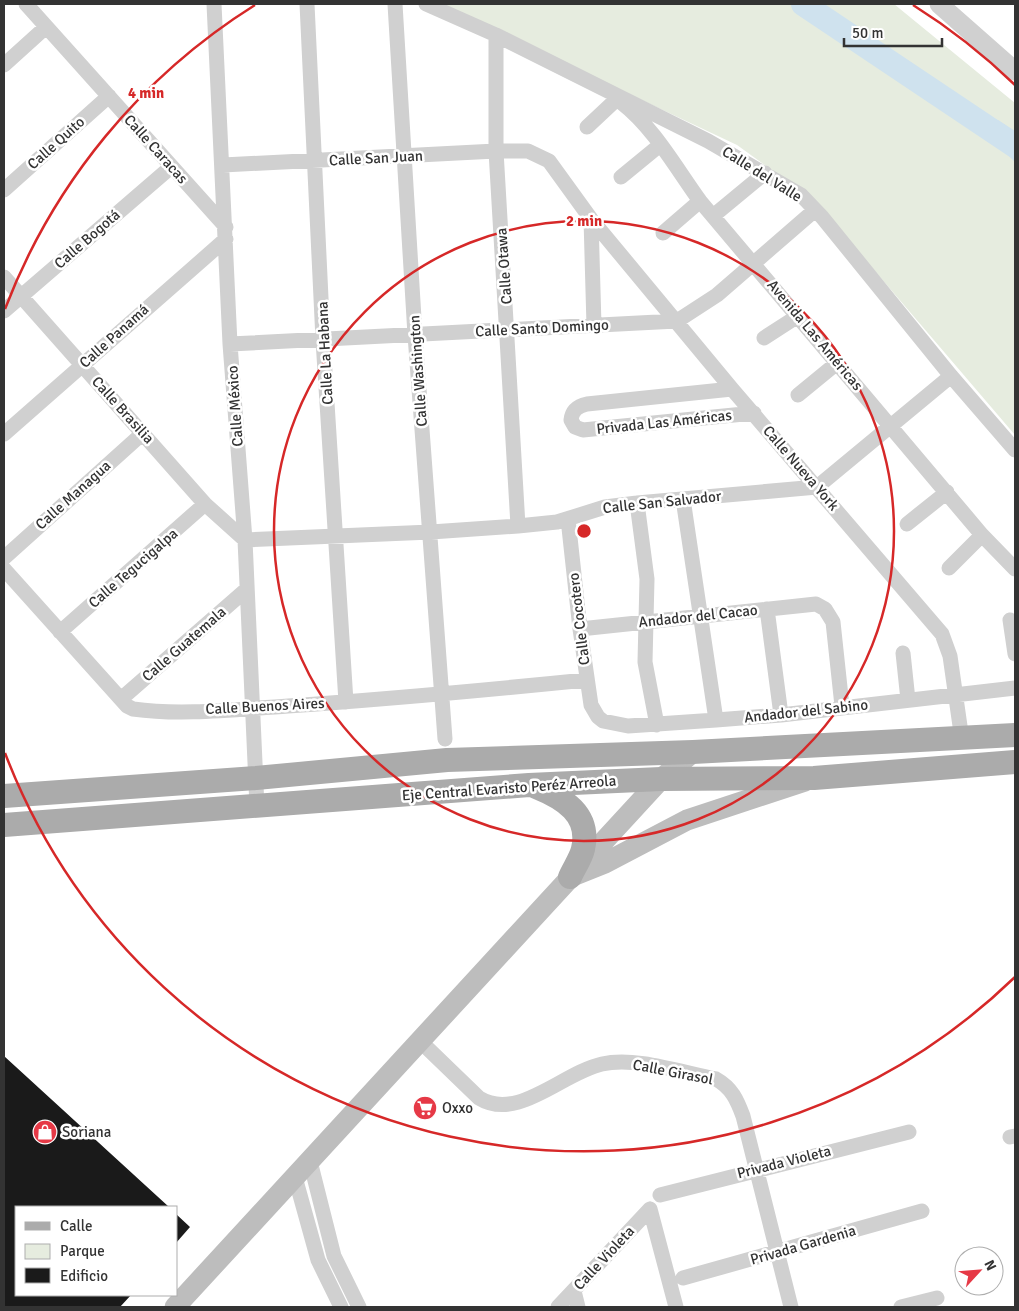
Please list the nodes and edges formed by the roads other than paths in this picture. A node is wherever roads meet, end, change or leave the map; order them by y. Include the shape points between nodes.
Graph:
1 (26, 4) edge
2 (214, 4) edge
3 (308, 4) edge
4 (395, 4) edge
5 (426, 4) edge
6 (939, 4) edge
7 (46, 27) junction
8 (496, 35) junction
9 (4, 65) edge
10 (1015, 71) edge
11 (108, 96) junction
12 (618, 98) junction
13 (587, 127) dead end
14 (660, 144) junction
15 (496, 151) junction
16 (528, 151) joint
17 (404, 156) junction
18 (316, 162) junction
19 (224, 165) junction
20 (171, 167) junction
21 (765, 173) junction
22 (621, 177) dead end
23 (4, 190) edge
24 (700, 201) junction
25 (815, 210) junction
26 (713, 216) junction
27 (591, 219) junction
28 (226, 233) junction
29 (663, 233) dead end
30 (754, 264) junction
31 (4, 277) edge
32 (21, 296) junction
33 (4, 312) edge
34 (798, 316) junction
35 (677, 321) junction
36 (594, 326) junction
37 (508, 331) junction
38 (415, 335) junction
39 (764, 338) dead end
40 (324, 340) junction
41 (230, 344) junction
42 (838, 363) junction
43 (82, 364) junction
44 (951, 376) junction
45 (732, 389) junction
46 (798, 395) dead end
47 (754, 413) junction
48 (891, 426) junction
49 (143, 432) junction
50 (4, 434) edge
51 (1015, 450) edge
52 (817, 487) junction
53 (947, 492) junction
54 (683, 499) junction
55 (637, 503) junction
56 (205, 504) junction
57 (568, 519) junction
58 (907, 524) dead end
59 (518, 526) junction
60 (431, 532) junction
61 (982, 535) junction
62 (336, 537) junction
63 (245, 540) junction
64 (4, 558) edge
65 (949, 568) dead end
66 (4, 569) edge
67 (1015, 569) edge
68 (247, 589) junction
69 (767, 610) junction
70 (700, 617) junction
71 (1010, 620) dead end
72 (647, 621) junction
73 (580, 629) junction
74 (60, 632) junction
75 (903, 653) dead end
76 (1015, 654) edge
77 (586, 680) junction
78 (1015, 688) edge
79 (441, 695) junction
80 (956, 696) junction
81 (121, 699) junction
82 (908, 700) junction
83 (346, 702) junction
84 (842, 706) junction
85 (251, 708) junction
86 (781, 715) junction
87 (598, 717) joint
88 (716, 720) junction
89 (657, 725) junction
90 (1015, 735) edge
91 (445, 739) dead end
92 (962, 740) junction
93 (693, 752) junction
94 (1015, 762) edge
95 (256, 778) junction
96 (814, 778) junction
97 (661, 779) junction
98 (530, 785) junction
99 (8, 796) edge
100 (257, 807) junction
101 (9, 824) edge
102 (570, 877) junction
103 (420, 1041) junction
104 (909, 1132) dead end
105 (310, 1161) junction
106 (754, 1169) junction
107 (295, 1177) junction
108 (660, 1195) dead end
109 (922, 1211) dead end
110 (776, 1253) junction
111 (682, 1278) dead end
112 (574, 1291) junction
113 (937, 1298) dead end
114 (175, 1307) edge
115 (341, 1307) edge
116 (359, 1307) edge
117 (558, 1307) edge
118 (578, 1307) edge
119 (676, 1307) edge
120 (791, 1307) edge
121 (901, 1307) edge

1 - 7 street, Calle Caracas
2 - 19 street, Calle México
3 - 18 street, Calle La Habana
4 - 17 street, Calle Washington
5 - 8 street, Calle del Valle
6 - 10 street
7 - 9 street
7 - 11 street, Calle Caracas
8 - 12 street, Calle del Valle
8 - 15 street, Calle Otawa
11 - 20 street, Calle Caracas
11 - 23 street, Calle Quito
12 - 13 street
12 - 14 street, Avenida Las Américas
12 - 21 street, Calle del Valle via 666,119
14 - 22 street
14 - 24 street, Avenida Las Américas
15 - 16 street, Calle San Juan
15 - 17 street, Calle San Juan
15 - 37 street, Calle Otawa
16 - 27 street, Calle Nueva York via 549,161
17 - 18 street, Calle San Juan
17 - 38 street, Calle Washington
18 - 19 street, Calle San Juan
18 - 40 street, Calle La Habana
19 - 28 street, Calle México
20 - 28 street, Calle Caracas
20 - 32 street, Calle Bogotá
21 - 25 street, Calle del Valle via 801,195
21 - 26 street
24 - 26 street, Avenida Las Américas
24 - 29 street
25 - 30 street, Calle Santo Domingo
25 - 44 street, Calle del Valle
26 - 30 street, Avenida Las Américas
27 - 35 street, Calle Nueva York
27 - 36 street
28 - 41 street, Calle México
28 - 43 street, Calle Panamá
30 - 34 street, Avenida Las Américas
30 - 35 street, Calle Santo Domingo via 717,295
31 - 32 street, Calle Brasilia
32 - 33 street, Calle Bogotá
32 - 43 street, Calle Brasilia
34 - 39 street
34 - 42 street, Avenida Las Américas
35 - 36 street, Calle Santo Domingo
35 - 45 street, Calle Nueva York
36 - 37 street, Calle Santo Domingo
37 - 38 street, Calle Santo Domingo
37 - 59 street, Calle Otawa
38 - 40 street, Calle Santo Domingo
38 - 60 street, Calle Washington
40 - 41 street, Calle Santo Domingo
40 - 62 street, Calle La Habana
41 - 63 street, Calle México
42 - 46 street
42 - 48 street, Avenida Las Américas
43 - 49 street, Calle Brasilia
43 - 50 street, Calle Panamá
44 - 48 street
44 - 51 street, Calle del Valle
45 - 47 street, Calle Nueva York
45 - 47 street, Privada Las Américas via 586,404 574,411 571,420 575,427 583,430
47 - 52 street, Calle Nueva York
48 - 52 street
48 - 53 street, Avenida Las Américas
49 - 56 street, Calle Brasilia
49 - 64 street, Calle Managua
52 - 54 street, Calle San Salvador
52 - 80 street, Calle Nueva York via 942,634 950,656
53 - 58 street
53 - 61 street, Avenida Las Américas
54 - 55 street, Calle San Salvador
54 - 70 street
55 - 57 street, Calle San Salvador via 605,507
55 - 72 street via 647,579
56 - 63 street, Calle Brasilia
56 - 74 street, Calle Tegucigalpa
57 - 59 street, Calle San Salvador
57 - 73 street, Calle Cocotero
59 - 60 street, Calle San Salvador
60 - 62 street, Calle San Salvador
60 - 79 street, Calle Washington
61 - 65 street
61 - 67 street, Avenida Las Américas
62 - 63 street, Calle San Salvador
62 - 83 street, Calle La Habana
63 - 68 street, Calle México
66 - 74 street, Calle Buenos Aires
68 - 81 street, Calle Guatemala
68 - 85 street, Calle México
69 - 70 street, Andador del Cacao
69 - 84 street, Andador del Cacao via 816,604 825,609 833,622
69 - 86 street
70 - 72 street, Andador del Cacao
70 - 88 street
71 - 76 street
72 - 73 street, Andador del Cacao
72 - 89 street via 645,662
73 - 77 street, Calle Cocotero
74 - 81 street, Calle Buenos Aires
75 - 82 street
77 - 79 street, Calle Buenos Aires
77 - 87 street, Calle Cocotero via 591,705
78 - 80 street, Andador del Sabino
79 - 83 street, Calle Buenos Aires
79 - 91 street, Calle Washington
80 - 82 street, Andador del Sabino
80 - 92 street, Calle Nueva York
81 - 85 street, Calle Buenos Aires via 133,709 145,710
82 - 84 street, Andador del Sabino
83 - 85 street, Calle Buenos Aires
84 - 86 street, Andador del Sabino
85 - 95 street, Calle México
86 - 88 street, Andador del Sabino
87 - 89 street, Andador del Sabino via 613,724
88 - 89 street, Andador del Sabino
90 - 92 main road, Eje Central Evaristo Peréz Arreola
92 - 93 main road, Eje Central Evaristo Peréz Arreola
93 - 95 main road, Eje Central Evaristo Peréz Arreola via 446,760
93 - 97 main road
94 - 96 main road, Eje Central Evaristo Peréz Arreola
95 - 99 main road, Eje Central Evaristo Peréz Arreola
95 - 100 street, Calle México
96 - 97 main road, Eje Central Evaristo Peréz Arreola
96 - 102 main road via 687,820 605,863
97 - 98 main road, Eje Central Evaristo Peréz Arreola
97 - 102 main road
98 - 100 main road, Eje Central Evaristo Peréz Arreola
98 - 102 main road via 559,796 576,812 582,825 585,836 583,850
99 - 101 main road
100 - 101 main road, Eje Central Evaristo Peréz Arreola
102 - 103 main road
103 - 105 main road
103 - 106 street, Calle Girasol via 487,1103 522,1102 577,1072 605,1063 636,1063 716,1079 726,1085 736,1099 743,1116
104 - 106 street, Privada Violeta
105 - 107 main road
105 - 116 street via 334,1256
106 - 108 street, Privada Violeta
106 - 110 street, Calle Girasol
107 - 114 main road
107 - 115 street via 318,1260
109 - 110 street, Privada Gardenia
110 - 111 street, Privada Gardenia
110 - 120 street, Calle Girasol
112 - 117 street, Calle Violeta
112 - 118 street
112 - 119 street, Calle Violeta via 650,1209
113 - 121 street

